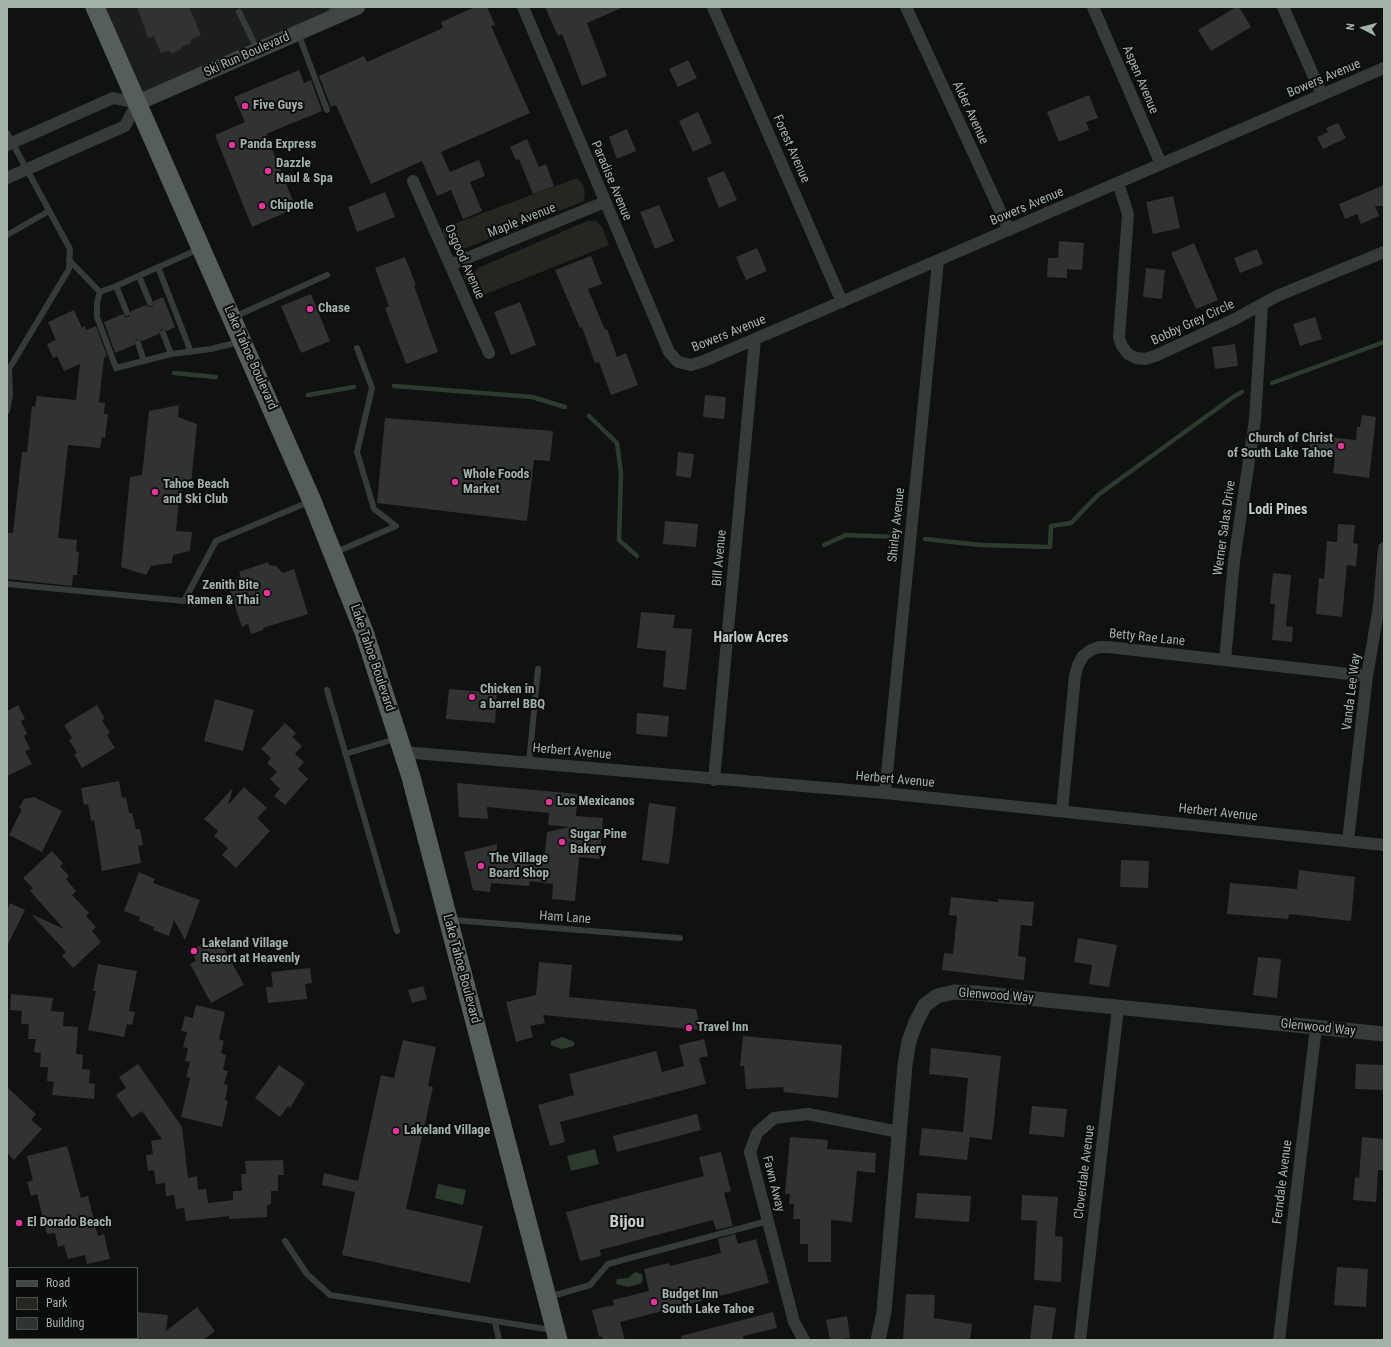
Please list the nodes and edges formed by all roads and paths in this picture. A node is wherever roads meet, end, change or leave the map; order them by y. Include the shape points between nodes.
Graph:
1 (95, 7) edge
2 (357, 7) edge
3 (523, 7) edge
4 (713, 7) edge
5 (906, 7) edge
6 (1093, 7) edge
7 (1283, 7) edge
8 (240, 12) dead end
9 (334, 12) edge
10 (298, 33) junction
11 (258, 50) junction
12 (1384, 68) edge
13 (1322, 95) junction
14 (137, 103) junction
15 (327, 110) dead end
16 (9, 140) edge
17 (1161, 164) junction
18 (28, 169) junction
19 (7, 178) edge
20 (413, 181) dead end
21 (1118, 183) junction
22 (605, 202) junction
23 (49, 211) junction
24 (1009, 230) junction
25 (7, 235) edge
26 (201, 248) junction
27 (1384, 252) edge
28 (69, 260) junction
29 (938, 261) junction
30 (450, 265) junction
31 (158, 267) junction
32 (327, 274) dead end
33 (138, 276) junction
34 (116, 286) junction
35 (100, 292) junction
36 (842, 302) junction
37 (150, 303) dead end
38 (1262, 305) junction
39 (127, 313) dead end
40 (232, 318) junction
41 (163, 333) dead end
42 (755, 339) junction
43 (241, 341) junction
44 (138, 343) dead end
45 (356, 348) dead end
46 (191, 352) junction
47 (172, 354) junction
48 (489, 354) dead end
49 (144, 361) junction
50 (678, 362) joint
51 (7, 411) edge
52 (312, 501) junction
53 (1384, 548) edge
54 (334, 553) junction
55 (7, 584) edge
56 (1224, 660) junction
57 (538, 669) dead end
58 (1367, 676) junction
59 (327, 690) dead end
60 (401, 745) junction
61 (345, 754) junction
62 (529, 762) junction
63 (714, 780) junction
64 (885, 793) junction
65 (1062, 811) junction
66 (1348, 841) junction
67 (1384, 845) edge
68 (448, 920) junction
69 (397, 931) dead end
70 (680, 938) dead end
71 (1118, 1008) junction
72 (1316, 1028) junction
73 (1384, 1034) edge
74 (899, 1132) junction
75 (768, 1221) junction
76 (285, 1241) dead end
77 (547, 1298) junction
78 (495, 1322) junction
79 (557, 1335) edge
80 (499, 1340) edge
81 (804, 1340) edge
82 (878, 1340) edge
83 (1080, 1340) edge
84 (1279, 1340) edge

1 - 14 highway, Lake Tahoe Boulevard
2 - 9 main road, Ski Run Boulevard
3 - 22 street, Paradise Avenue
4 - 36 street, Forest Avenue
5 - 24 street, Alder Avenue
6 - 17 street, Aspen Avenue
7 - 13 street
8 - 11 lane
9 - 10 main road, Ski Run Boulevard
10 - 11 main road, Ski Run Boulevard
10 - 15 lane
11 - 14 main road, Ski Run Boulevard
12 - 13 street, Bowers Avenue
13 - 17 street, Bowers Avenue
14 - 16 street via 113,98
14 - 18 street via 125,126
14 - 26 highway, Lake Tahoe Boulevard
16 - 18 lane
17 - 21 street, Bowers Avenue
18 - 19 street
18 - 23 lane
20 - 30 street, Osgood Avenue
21 - 24 street, Bowers Avenue
21 - 38 street, Bobby Grey Circle via 1128,214 1119,338 1128,354 1136,358 1155,356
22 - 30 street, Maple Avenue
22 - 50 street, Paradise Avenue via 669,352
23 - 25 lane
23 - 28 lane via 70,249
24 - 29 street, Bowers Avenue
26 - 31 lane
26 - 40 highway, Lake Tahoe Boulevard
27 - 38 street, Bobby Grey Circle
28 - 35 lane
28 - 51 lane via 69,269 10,368
29 - 36 street, Bowers Avenue
29 - 64 street, Shirley Avenue
30 - 48 street, Osgood Avenue
31 - 33 lane
31 - 46 lane
32 - 40 lane
33 - 34 lane
33 - 37 lane
34 - 35 lane
34 - 39 lane
35 - 49 lane via 97,317 116,368
36 - 42 street, Bowers Avenue
38 - 56 street, Werner Salas Drive via 1255,420 1234,561
40 - 43 highway, Lake Tahoe Boulevard
41 - 47 lane
42 - 50 street, Bowers Avenue via 691,365
42 - 63 street, Bill Avenue
43 - 46 lane
43 - 52 highway, Lake Tahoe Boulevard
44 - 49 lane
45 - 54 lane via 372,388 357,452 374,509 396,526
46 - 47 lane
47 - 49 lane
52 - 54 highway, Lake Tahoe Boulevard
52 - 55 lane via 216,541 184,601
53 - 58 street, Vanda Lee Way via 1379,606
54 - 60 highway, Lake Tahoe Boulevard via 364,632
56 - 58 street, Betty Rae Lane
56 - 65 street, Betty Rae Lane via 1108,647 1099,647 1083,656 1076,676
57 - 62 lane
58 - 66 street, Vanda Lee Way
59 - 61 lane
60 - 61 lane
60 - 62 street, Herbert Avenue
60 - 68 highway, Lake Tahoe Boulevard
61 - 69 lane
62 - 63 street, Herbert Avenue
63 - 64 street, Herbert Avenue
64 - 65 street, Herbert Avenue
65 - 66 street, Herbert Avenue
66 - 67 street, Herbert Avenue
68 - 70 lane, Ham Lane
68 - 77 highway, Lake Tahoe Boulevard
71 - 72 street, Glenwood Way
71 - 74 street, Glenwood Way via 977,993 954,992 937,996 925,1005 909,1041
71 - 83 street, Cloverdale Avenue
72 - 73 street, Glenwood Way
72 - 84 street, Ferndale Avenue
74 - 75 street, Fawn Away via 808,1114 774,1118 757,1133 750,1152
74 - 82 street, Glenwood Way via 884,1312
75 - 77 lane via 608,1264 590,1285
75 - 81 street, Fawn Away via 794,1322
76 - 78 lane via 307,1274 330,1295
77 - 79 highway, Lake Tahoe Boulevard
78 - 79 lane
78 - 80 lane

